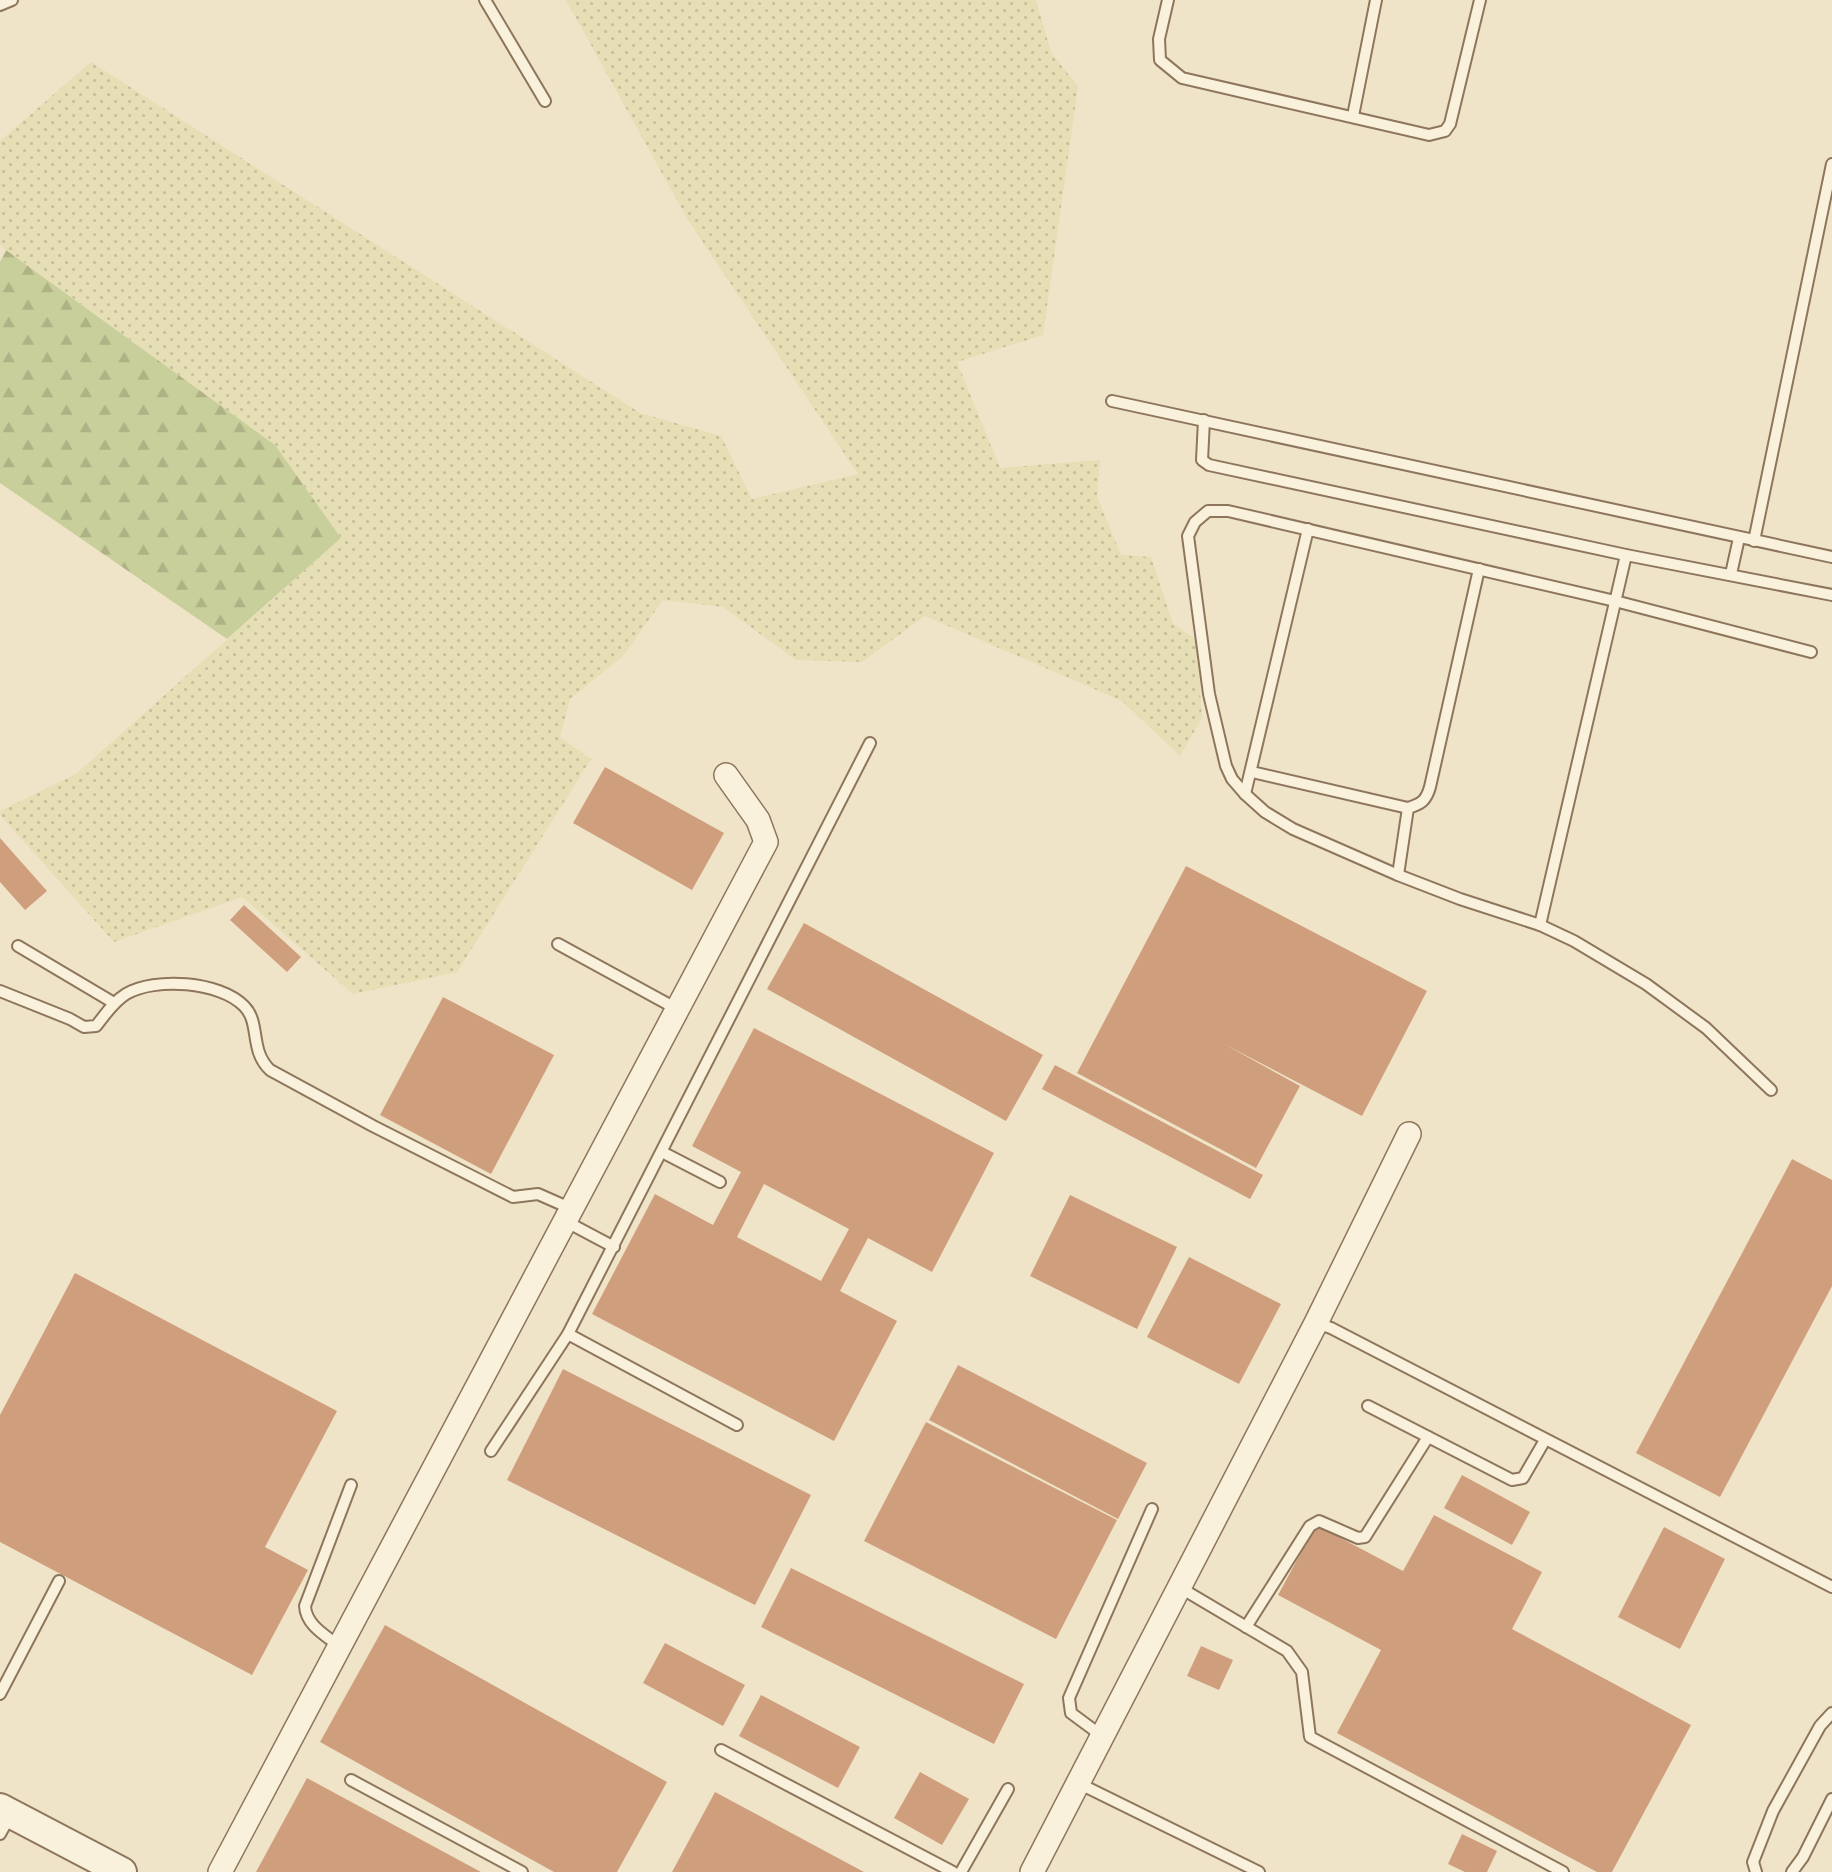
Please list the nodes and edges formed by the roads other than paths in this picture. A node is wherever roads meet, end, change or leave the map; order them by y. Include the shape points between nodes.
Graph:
1 (12, 0) edge
2 (485, 0) edge
3 (1167, 0) edge
4 (1376, 0) edge
5 (1480, 0) edge
6 (0, 5) edge
7 (545, 101) dead end
8 (1353, 116) junction
9 (1832, 164) edge
10 (1112, 401) dead end
11 (1204, 420) junction
12 (1308, 529) junction
13 (1740, 538) junction
14 (1754, 541) junction
15 (1626, 555) junction
16 (1832, 557) edge
17 (1479, 569) junction
18 (1731, 574) junction
19 (1832, 595) edge
20 (1615, 601) junction
21 (1811, 652) dead end
22 (870, 743) dead end
23 (1252, 772) junction
24 (726, 775) dead end
25 (1245, 794) junction
26 (1408, 808) junction
27 (1398, 875) junction
28 (1540, 925) junction
29 (558, 944) dead end
30 (18, 946) dead end
31 (0, 991) edge
32 (114, 1003) junction
33 (677, 1009) junction
34 (1771, 1090) dead end
35 (1409, 1134) dead end
36 (662, 1152) junction
37 (720, 1182) dead end
38 (568, 1215) junction
39 (614, 1247) junction
40 (1317, 1323) junction
41 (568, 1334) junction
42 (1368, 1406) dead end
43 (737, 1426) dead end
44 (1428, 1437) junction
45 (1545, 1440) junction
46 (491, 1451) dead end
47 (351, 1485) dead end
48 (1152, 1509) dead end
49 (59, 1581) dead end
50 (1179, 1587) junction
51 (1832, 1587) edge
52 (1246, 1627) junction
53 (339, 1646) junction
54 (0, 1693) edge
55 (1832, 1713) edge
56 (1102, 1736) junction
57 (721, 1750) dead end
58 (351, 1780) dead end
59 (1078, 1783) junction
60 (1007, 1789) dead end
61 (1832, 1799) edge
62 (4, 1819) edge
63 (121, 1872) edge
64 (220, 1872) edge
65 (522, 1872) edge
66 (953, 1872) edge
67 (961, 1872) edge
68 (1032, 1872) edge
69 (1259, 1872) edge
70 (1563, 1872) edge
71 (1756, 1872) edge
72 (1792, 1872) edge

1 - 6 lane
2 - 7 lane
3 - 8 lane via 1160,60 1182,78
4 - 8 lane
5 - 8 lane via 1445,131 1429,135
9 - 14 lane
10 - 11 lane
11 - 13 lane
11 - 15 lane via 1202,460 1209,465
12 - 17 lane
12 - 23 lane
12 - 25 lane via 1228,511 1208,511 1188,536 1209,694 1226,766
13 - 14 lane
13 - 18 lane
14 - 16 lane
15 - 18 lane
15 - 20 lane
17 - 20 lane
17 - 26 lane via 1430,787 1422,803
18 - 19 lane
20 - 21 lane
20 - 28 lane
22 - 36 lane
23 - 25 lane
23 - 26 lane
24 - 33 street via 758,821 766,842
25 - 27 lane via 1293,829
26 - 27 lane
27 - 28 lane
28 - 34 lane via 1646,984 1706,1028
29 - 33 lane
30 - 32 lane
31 - 32 lane via 83,1027 96,1026
32 - 38 lane via 152,984 181,983 228,996 245,1007 257,1052 270,1070 513,1197 538,1194
33 - 38 street
35 - 40 street
36 - 37 lane
36 - 39 lane
38 - 39 lane
38 - 53 street
39 - 41 lane
40 - 45 lane
40 - 50 street
41 - 43 lane
41 - 46 lane
42 - 44 lane
44 - 45 lane via 1512,1480 1522,1478
44 - 52 lane via 1365,1537 1314,1522
45 - 51 lane
47 - 53 lane via 305,1606 312,1624
48 - 56 lane via 1069,1698 1071,1713
49 - 54 lane
50 - 52 lane
50 - 56 street
52 - 70 lane via 1287,1651 1301,1672 1310,1737
53 - 64 street
55 - 71 lane via 1820,1726 1773,1811 1753,1862
56 - 59 street
57 - 66 lane
58 - 65 lane
59 - 68 street
59 - 69 lane
60 - 67 lane
61 - 72 lane
62 - 63 street

